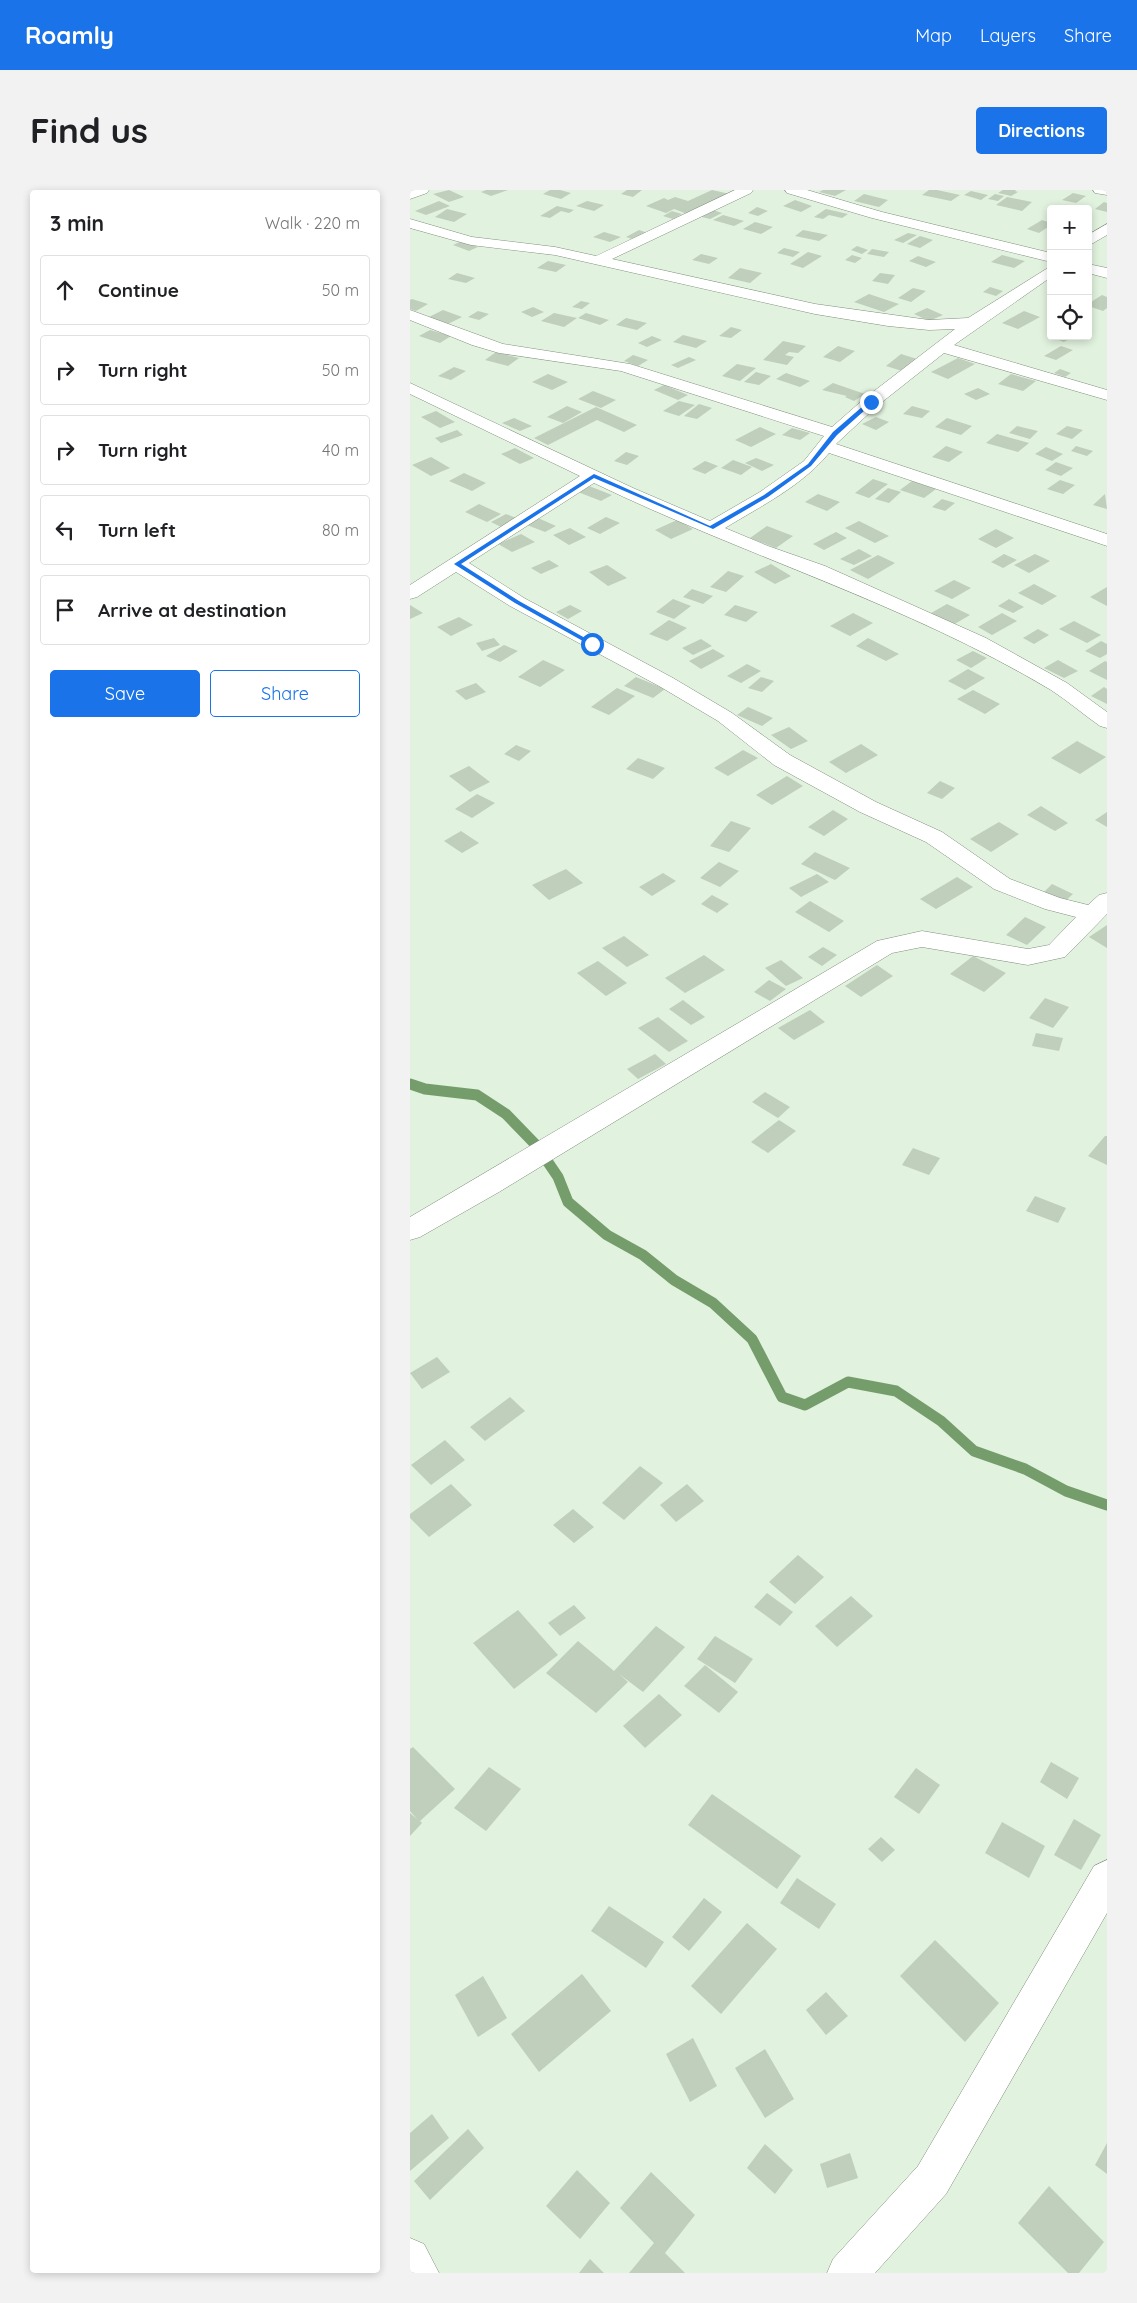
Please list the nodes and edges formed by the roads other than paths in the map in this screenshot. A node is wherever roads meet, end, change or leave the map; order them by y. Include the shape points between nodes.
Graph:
1 (422, 190) edge
2 (746, 190) edge
3 (792, 190) edge
4 (1100, 190) edge
5 (1107, 192) edge
6 (410, 195) edge
7 (410, 223) edge
8 (1107, 228) edge
9 (1092, 239) edge
10 (1047, 257) edge
11 (599, 260) junction
12 (1092, 269) edge
13 (1047, 273) edge
14 (1107, 273) edge
15 (410, 315) edge
16 (972, 323) junction
17 (942, 347) junction
18 (410, 388) edge
19 (1107, 395) edge
20 (830, 440) junction
21 (594, 476) junction
22 (711, 528) junction
23 (1107, 540) edge
24 (457, 564) junction
25 (410, 593) edge
26 (1107, 722) edge
27 (1100, 907) edge
28 (410, 1230) edge
29 (1107, 1878) edge
30 (410, 2258) edge
31 (419, 2273) edge
32 (847, 2273) edge

1 - 6 street
2 - 11 street
3 - 10 street via 877,215
4 - 5 street
7 - 11 street via 471,241
8 - 9 street
11 - 16 street via 815,309 929,325
12 - 14 street
13 - 16 street
15 - 20 street via 498,348 624,367
16 - 17 street
17 - 19 street
17 - 20 street via 871,402
18 - 21 street
20 - 22 street via 810,465 766,496
20 - 23 street
21 - 22 street
21 - 24 street
22 - 26 street via 818,570 979,642 1060,687
24 - 25 street
24 - 27 street via 517,602 726,717 782,760 868,807 934,837 1002,884 1053,904
27 - 28 street via 1057,951 1028,957 922,939 885,948
29 - 32 street via 932,2180
30 - 31 street

